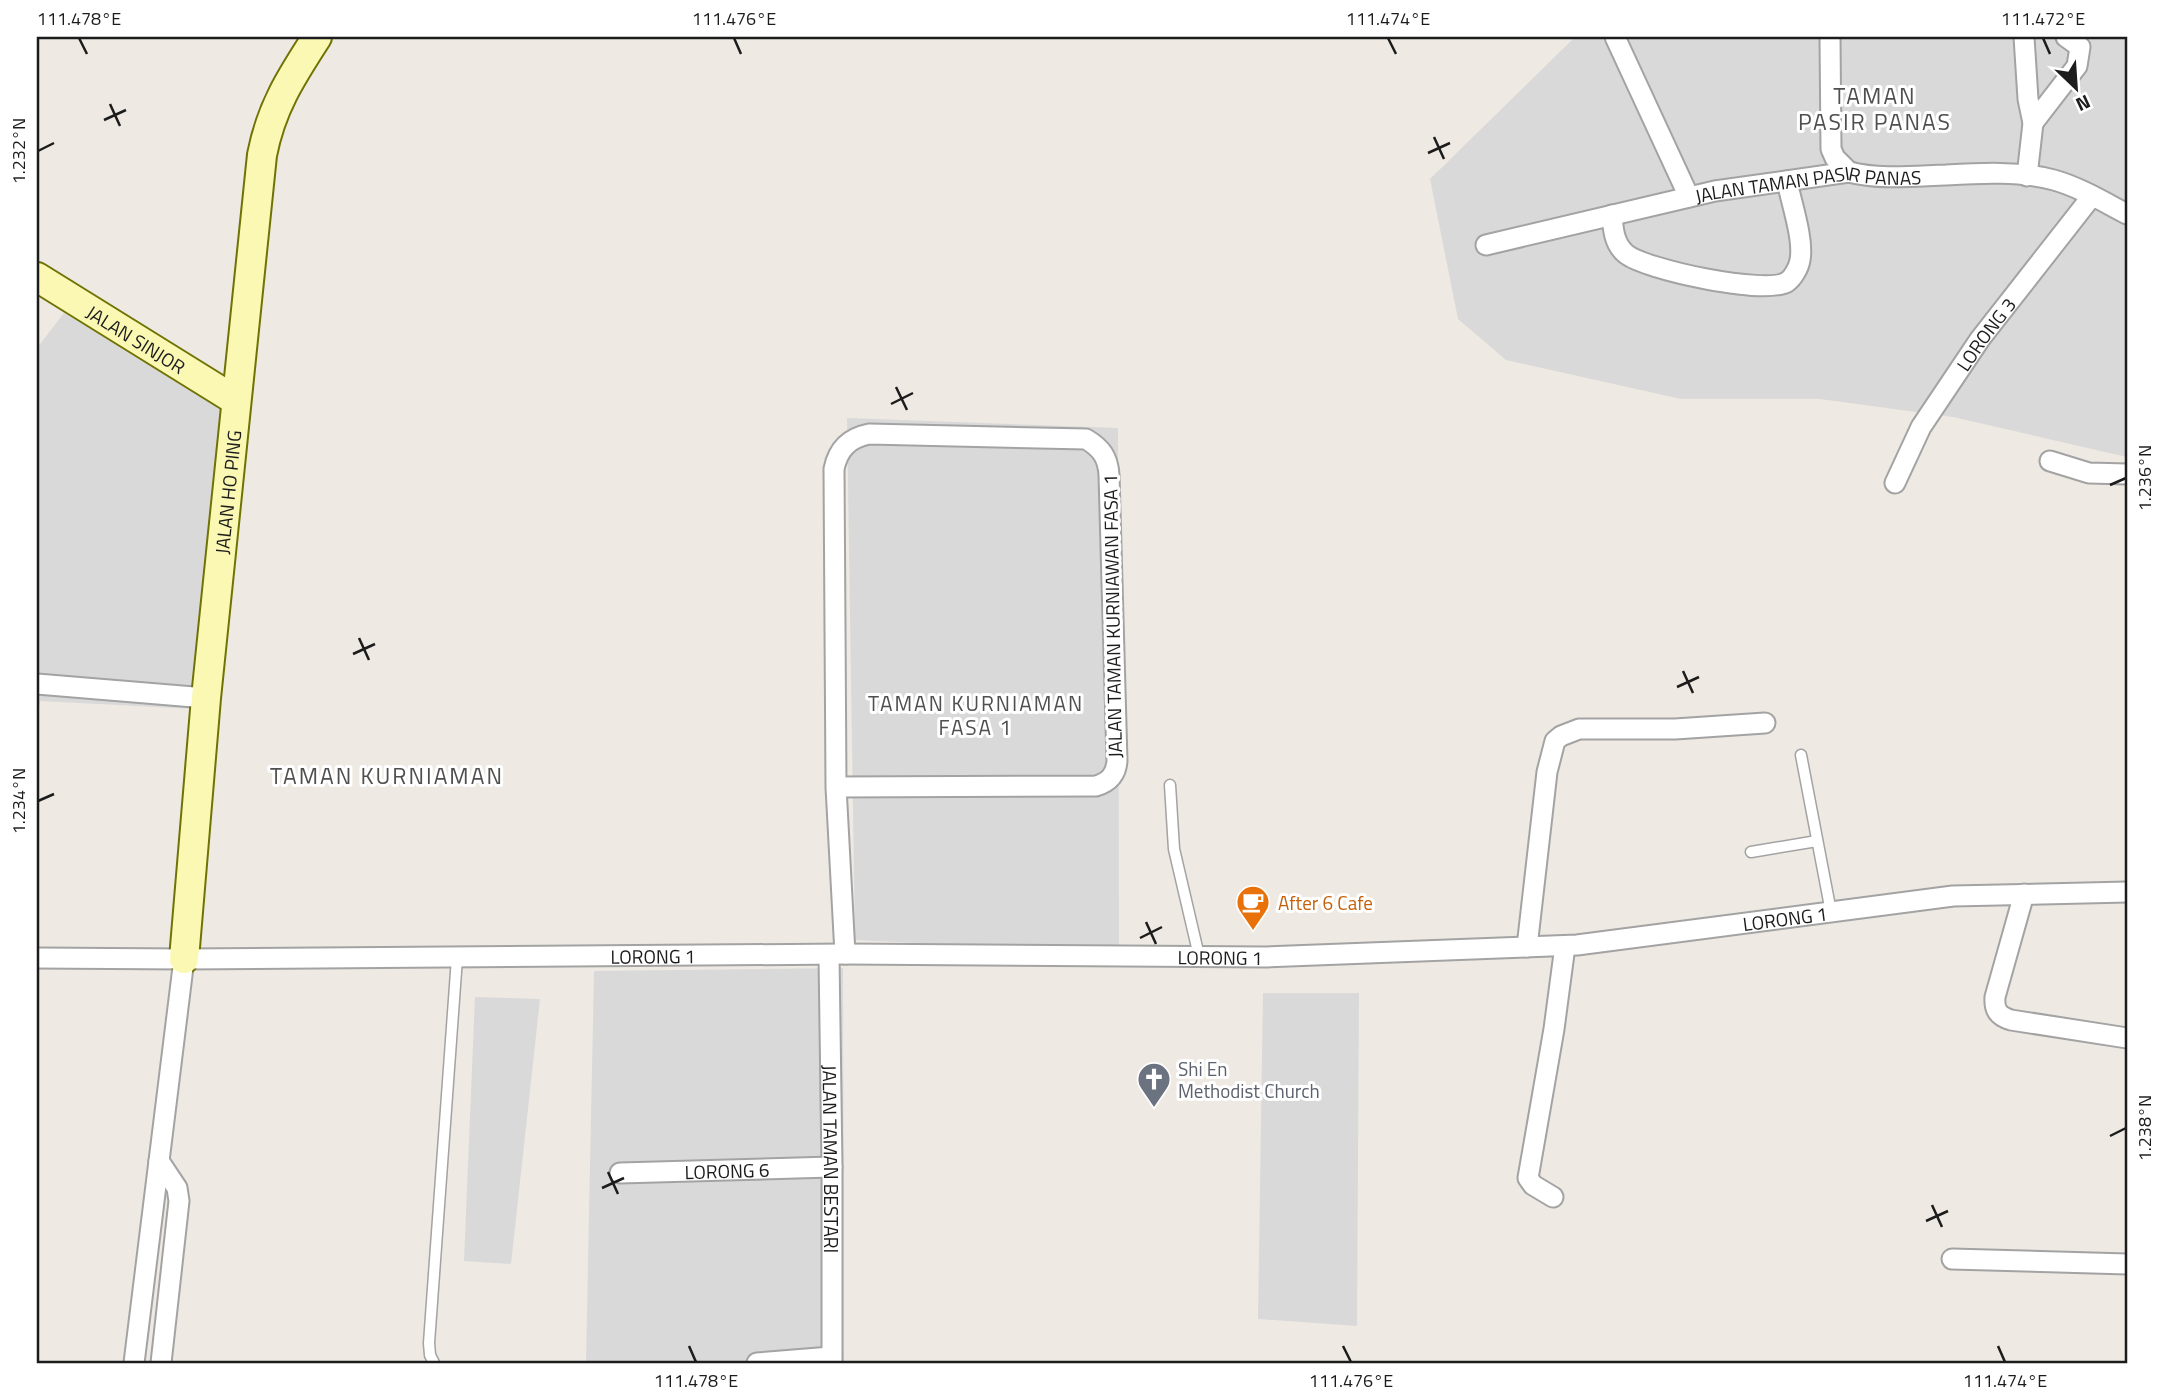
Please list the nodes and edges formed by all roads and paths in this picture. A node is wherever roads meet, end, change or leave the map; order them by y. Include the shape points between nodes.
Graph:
1 (317, 37) edge
2 (1615, 37) edge
3 (1830, 37) edge
4 (2024, 37) edge
5 (2066, 37) edge
6 (2033, 123) junction
7 (1849, 172) junction
8 (2027, 176) junction
9 (1787, 181) junction
10 (2092, 196) junction
11 (1689, 197) junction
12 (2127, 214) edge
13 (1612, 215) junction
14 (1486, 245) dead end
15 (37, 278) edge
16 (236, 400) junction
17 (2050, 461) dead end
18 (2127, 474) edge
19 (1895, 483) dead end
20 (37, 684) edge
21 (206, 698) junction
22 (1765, 723) dead end
23 (1801, 755) dead end
24 (1170, 785) dead end
25 (836, 787) junction
26 (1817, 841) junction
27 (1751, 852) dead end
28 (2127, 892) edge
29 (2024, 894) junction
30 (1831, 912) junction
31 (1565, 946) junction
32 (1527, 947) junction
33 (837, 955) junction
34 (1199, 956) junction
35 (37, 958) edge
36 (457, 958) junction
37 (184, 959) junction
38 (2127, 1038) edge
39 (159, 1161) junction
40 (832, 1167) junction
41 (620, 1173) dead end
42 (1553, 1197) dead end
43 (1952, 1259) dead end
44 (2127, 1264) edge
45 (832, 1360) edge
46 (134, 1363) edge
47 (161, 1363) edge
48 (434, 1363) edge
49 (757, 1363) edge

1 - 16 street, JALAN HO PING via 278,100 267,131
2 - 11 street
3 - 7 street via 1831,149
4 - 6 street
5 - 6 street via 2080,47 2077,66
6 - 8 street
7 - 8 street, JALAN TAMAN PASIR PANAS
7 - 9 street, JALAN TAMAN PASIR PANAS
8 - 10 street, JALAN TAMAN PASIR PANAS via 2053,180
9 - 11 street, JALAN TAMAN PASIR PANAS
9 - 13 street via 1800,260 1787,282 1771,287 1636,261 1619,246
10 - 12 street, JALAN TAMAN PASIR PANAS
10 - 19 street, LORONG 3 via 1973,350 1921,427
11 - 13 street, JALAN TAMAN PASIR PANAS
13 - 14 street, JALAN TAMAN PASIR PANAS
15 - 16 street, JALAN SINJOR
16 - 21 street, JALAN HO PING
17 - 18 street via 2089,473
20 - 21 street
21 - 37 street, JALAN HO PING
22 - 32 street via 1580,729 1555,741 1546,772
23 - 26 lane
24 - 34 lane via 1174,849
25 - 25 street, JALAN TAMAN KURNIAWAN FASA 1 via 834,469 841,449 869,434 1086,439 1096,444 1104,453 1109,475 1117,761 1113,775 1096,786
25 - 33 street, JALAN TAMAN KURNIAWAN FASA 1
26 - 27 lane
26 - 30 lane
28 - 29 street, LORONG 1
29 - 30 street, LORONG 1 via 1952,896
29 - 38 street via 1995,997 1998,1013 2011,1020
30 - 31 street, LORONG 1
31 - 32 street, LORONG 1
31 - 42 street via 1528,1178
32 - 34 street, LORONG 1
33 - 34 street, LORONG 1
33 - 36 street, LORONG 1
33 - 40 street, JALAN TAMAN BESTARI
35 - 37 street, LORONG 1
36 - 37 street, LORONG 1
36 - 48 lane via 429,1343
37 - 39 street
39 - 46 street
39 - 47 street via 180,1200
40 - 41 street, LORONG 6
40 - 45 street, JALAN TAMAN BESTARI
43 - 44 street
45 - 49 street

